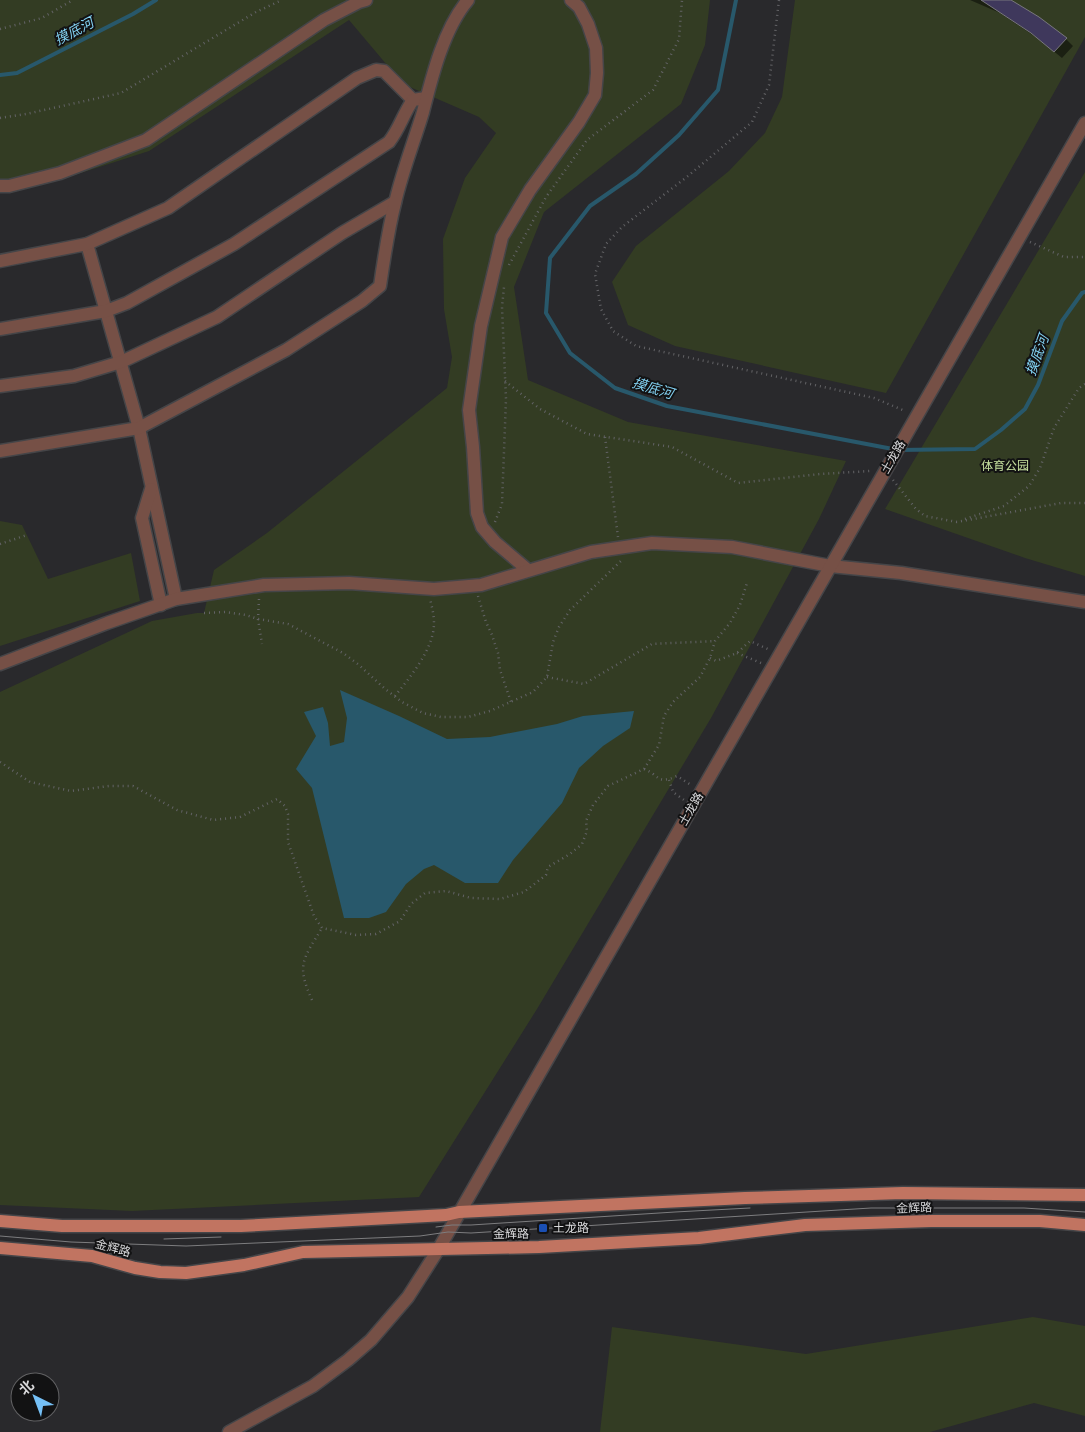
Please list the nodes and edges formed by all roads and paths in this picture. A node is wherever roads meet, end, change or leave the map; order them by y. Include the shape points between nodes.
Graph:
1 (73, 0) edge
2 (282, 0) edge
3 (366, 0) edge
4 (468, 0) edge
5 (571, 0) edge
6 (682, 0) edge
7 (779, 0) edge
8 (0, 29) edge
9 (420, 99) junction
10 (0, 118) edge
11 (1085, 123) edge
12 (0, 186) edge
13 (395, 202) junction
14 (1019, 238) junction
15 (87, 244) junction
16 (1085, 257) edge
17 (0, 261) edge
18 (507, 269) dead end
19 (506, 279) dead end
20 (106, 311) junction
21 (0, 329) edge
22 (121, 362) junction
23 (505, 381) junction
24 (1085, 384) edge
25 (0, 386) edge
26 (917, 416) junction
27 (139, 428) junction
28 (605, 437) junction
29 (0, 452) edge
30 (887, 467) junction
31 (151, 489) junction
32 (1085, 503) edge
33 (957, 522) junction
34 (27, 535) dead end
35 (489, 535) junction
36 (0, 544) edge
37 (620, 548) junction
38 (830, 566) junction
39 (528, 570) junction
40 (747, 583) dead end
41 (258, 586) junction
42 (474, 586) junction
43 (426, 589) junction
44 (176, 599) junction
45 (1085, 602) edge
46 (161, 605) junction
47 (204, 613) dead end
48 (258, 619) junction
49 (715, 641) junction
50 (262, 644) dead end
51 (738, 653) junction
52 (780, 654) junction
53 (710, 658) junction
54 (0, 664) edge
55 (772, 668) junction
56 (547, 678) junction
57 (394, 696) junction
58 (511, 702) junction
59 (0, 762) edge
60 (644, 769) junction
61 (668, 780) junction
62 (701, 791) junction
63 (692, 806) junction
64 (322, 928) junction
65 (312, 1000) dead end
66 (1085, 1195) edge
67 (460, 1212) junction
68 (0, 1221) edge
69 (1085, 1225) edge
70 (0, 1248) edge
71 (438, 1250) junction
72 (229, 1432) edge

1 - 8 path via 42,18
2 - 10 path via 256,12 121,93
3 - 12 street via 324,20 146,140 60,173
4 - 9 street via 449,31 428,89
5 - 35 street via 588,24 596,48 595,95 502,237 481,326 469,410 477,513
6 - 18 path via 679,39 652,90 588,140 546,196
7 - 26 path via 769,85 752,122 622,227 606,244 595,274 601,309 613,331 636,346 874,398
9 - 13 street
9 - 15 street via 384,71 376,70 357,78 168,208
9 - 20 street via 408,108 389,142 234,244 127,303
11 - 14 street, 土龙路
13 - 22 street via 342,233 217,317
13 - 27 street via 380,286 286,350
14 - 16 path via 1064,257
14 - 26 street, 土龙路
15 - 17 street
15 - 20 street
19 - 23 path via 502,307
20 - 21 street
20 - 22 street
22 - 25 street via 74,376
22 - 27 street
23 - 28 path via 540,409 587,434
23 - 35 path via 502,504
24 - 33 path via 1079,388 1054,428 1040,468 1029,486 1004,506
26 - 30 street, 土龙路
27 - 29 street
27 - 31 street
28 - 30 path via 672,447 738,483
28 - 37 path
30 - 33 path via 916,509 925,516
30 - 38 street, 土龙路
31 - 44 street
31 - 46 street via 142,518
32 - 33 path via 1061,503
34 - 36 path
35 - 39 street
37 - 38 street via 652,543 732,546
37 - 39 street via 591,552
37 - 56 path via 622,560 570,610 559,627
38 - 45 street via 901,573
38 - 52 street, 土龙路
39 - 42 street
40 - 49 path via 740,605
41 - 43 street via 349,583
41 - 44 street
41 - 48 path
42 - 43 street
42 - 58 path via 498,653
43 - 57 path via 434,623 432,637 415,670
44 - 46 street
46 - 54 street
47 - 48 path via 246,614
48 - 50 path
48 - 57 path via 288,624 343,653
49 - 53 path
49 - 56 path via 652,644 584,684
51 - 52 path via 750,641
51 - 53 path via 716,661
51 - 55 path
52 - 55 street, 土龙路
53 - 60 path via 700,678 673,702 664,716 659,745
55 - 62 street, 土龙路
56 - 58 path via 533,692
57 - 58 path via 423,713 441,717 468,717
59 - 64 path via 30,782 71,791 134,786 177,810 213,820 240,817 277,799 288,814 288,842 314,916
60 - 61 path via 660,780
60 - 64 path via 608,786 593,804 582,844 548,867 546,875 524,892 500,899 471,898 446,891 425,893 400,921 376,934
61 - 62 path via 677,776
61 - 63 path via 673,792
62 - 63 street, 土龙路
63 - 67 street, 土龙路
64 - 65 path via 302,964 304,983
66 - 67 main road, 金辉路 via 903,1193
67 - 68 main road, 金辉路 via 241,1226 62,1226
67 - 71 street, 土龙路
69 - 71 main road, 金辉路 via 1040,1221 931,1221 815,1225 699,1238 539,1248
70 - 71 main road, 金辉路 via 92,1256 135,1268 186,1273 244,1266 303,1252
71 - 72 street, 土龙路 via 408,1297 354,1355 313,1386

